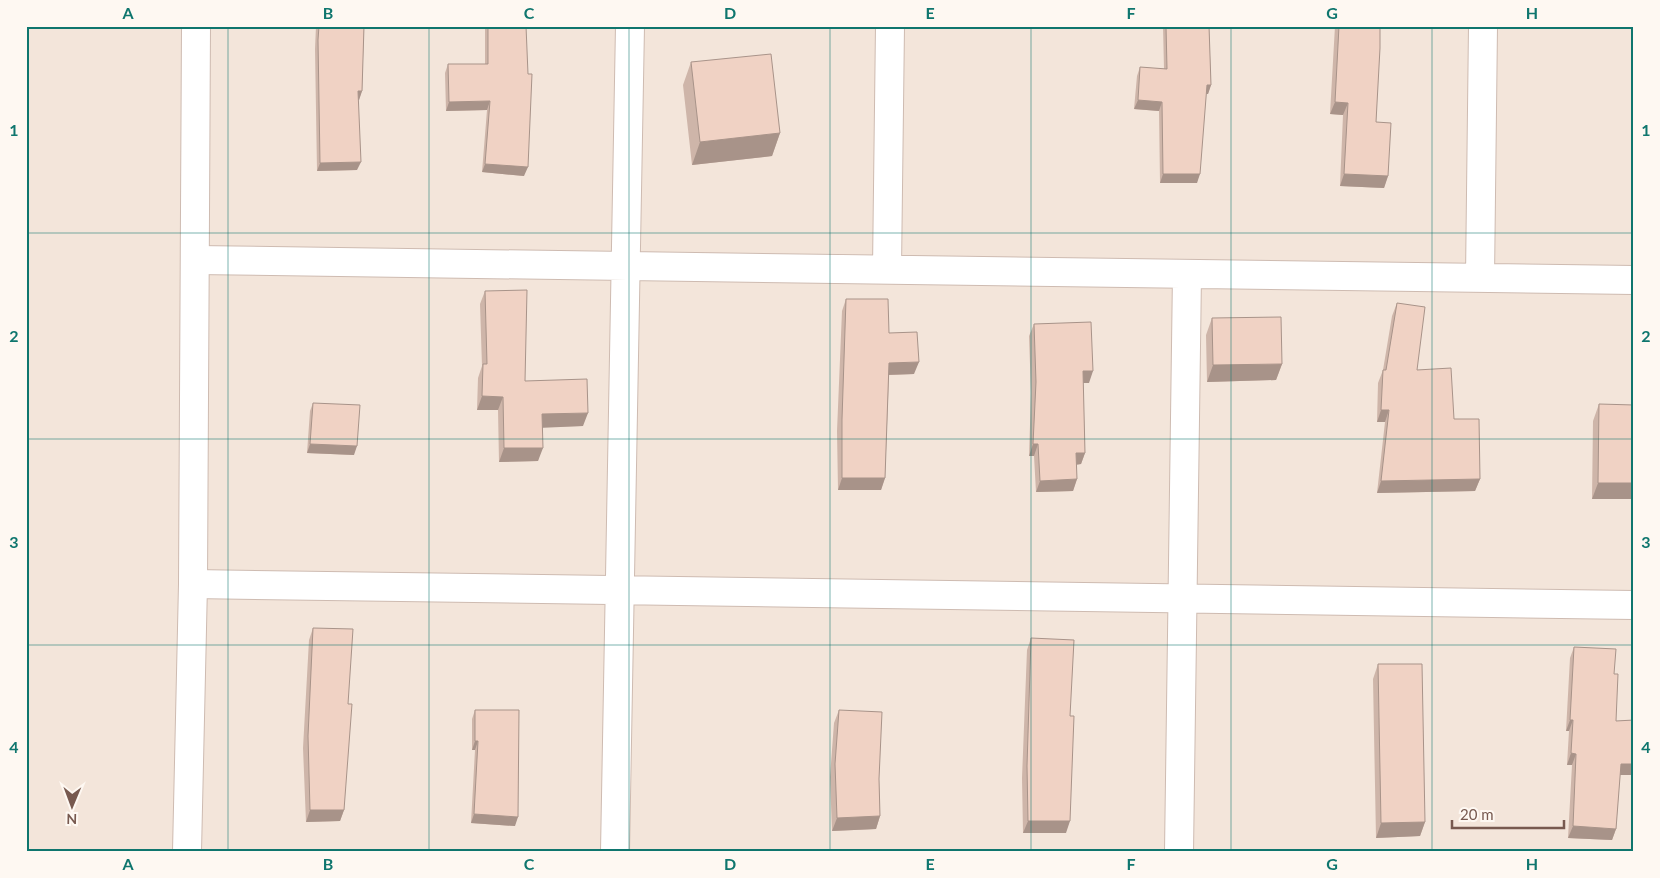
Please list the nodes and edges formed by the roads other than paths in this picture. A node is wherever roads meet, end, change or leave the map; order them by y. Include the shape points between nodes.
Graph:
1 (196, 26) edge
2 (630, 26) edge
3 (890, 26) edge
4 (1482, 26) edge
5 (196, 260) junction
6 (626, 266) junction
7 (886, 269) junction
8 (1187, 274) junction
9 (1480, 278) junction
10 (1634, 280) edge
11 (193, 584) junction
12 (620, 590) junction
13 (1182, 598) junction
14 (1634, 605) edge
15 (187, 852) edge
16 (616, 852) edge
17 (1179, 852) edge

1 - 5 street
2 - 6 street
3 - 7 street
4 - 9 street
5 - 6 street
5 - 11 street
6 - 7 street
6 - 12 street
7 - 8 street
8 - 9 street
8 - 13 street
9 - 10 street
11 - 12 street
11 - 15 street
12 - 13 street
12 - 16 street
13 - 14 street
13 - 17 street

